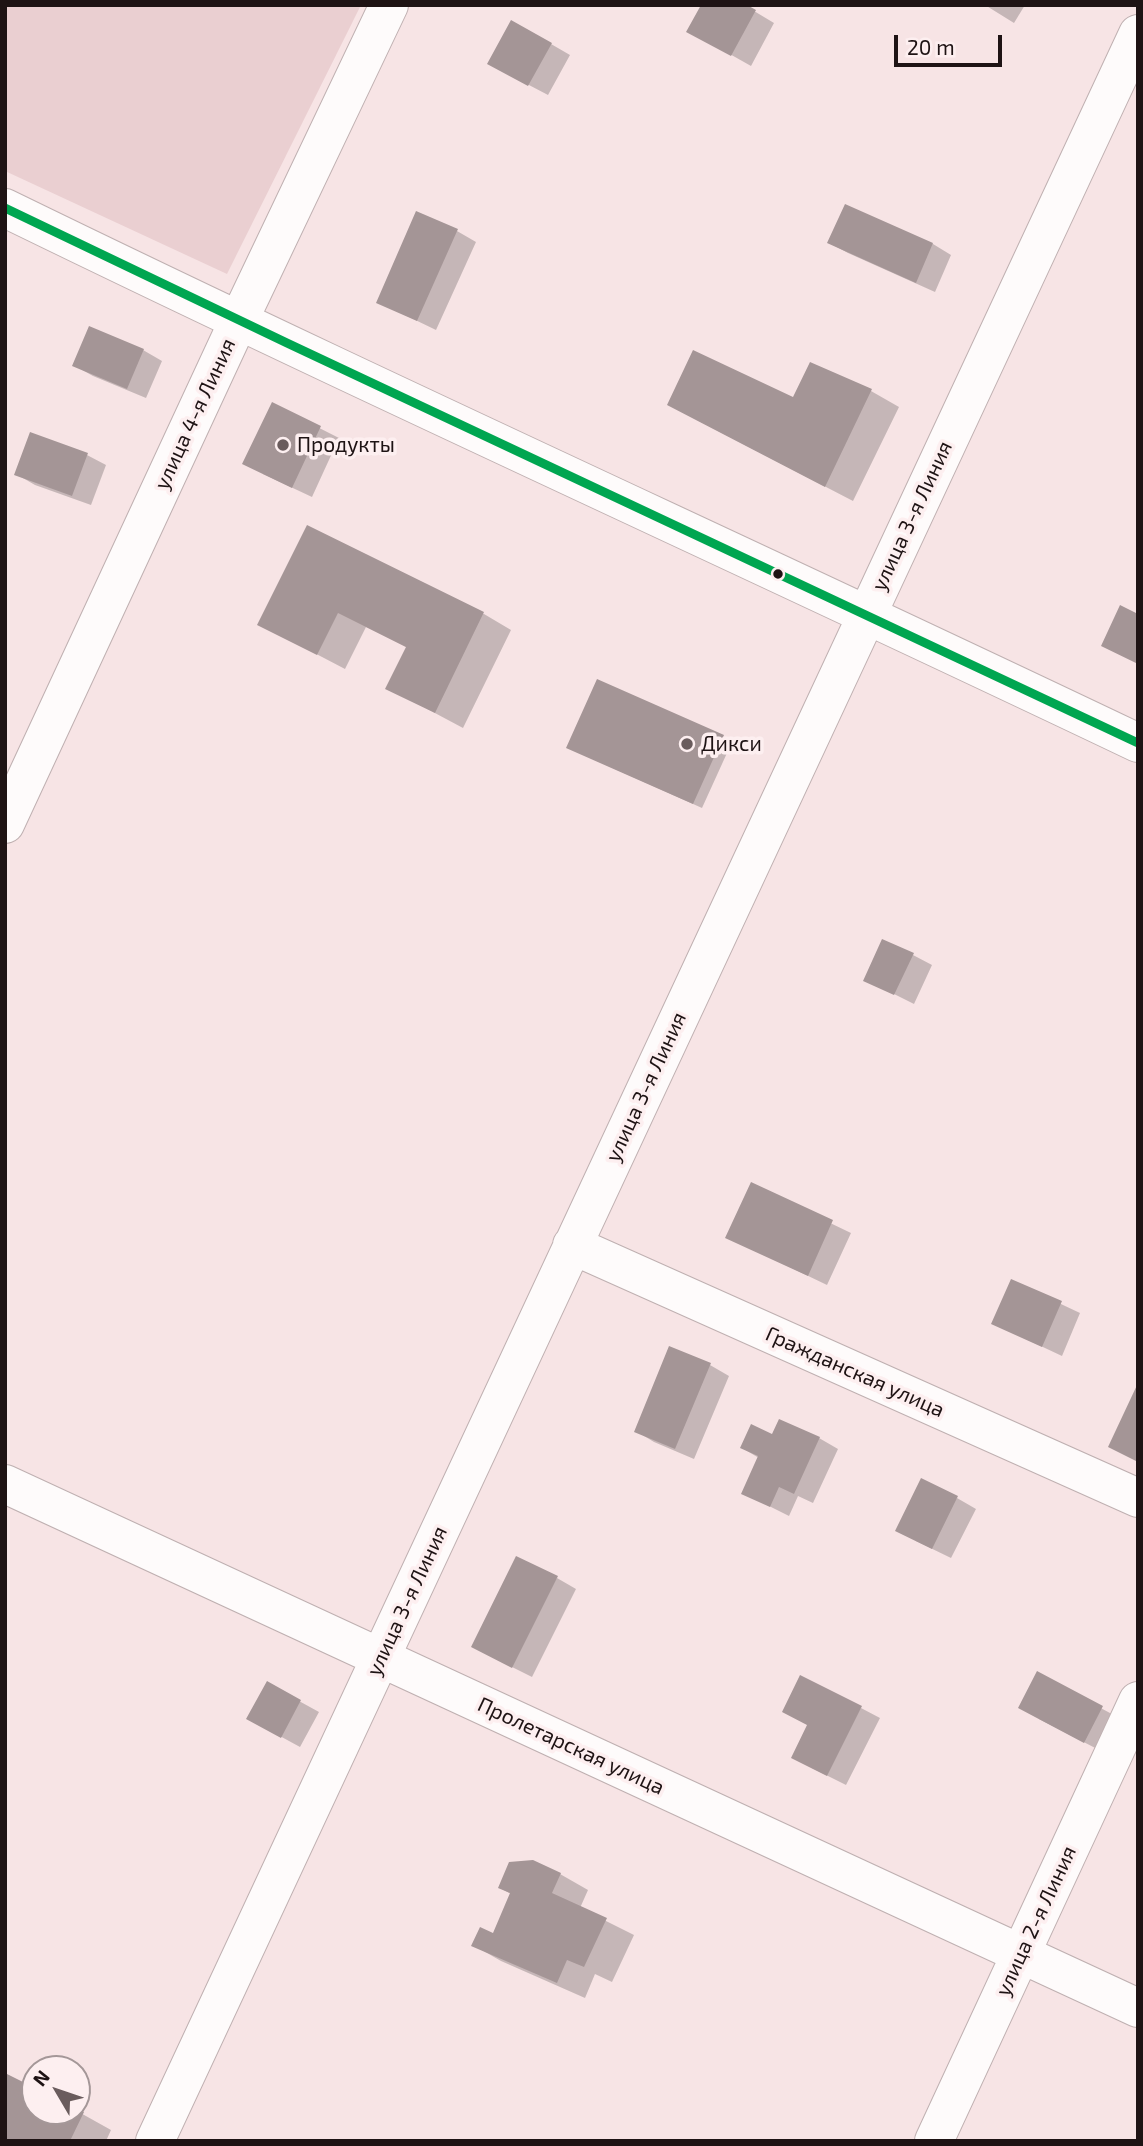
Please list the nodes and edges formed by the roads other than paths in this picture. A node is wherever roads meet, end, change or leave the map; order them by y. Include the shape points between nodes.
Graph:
1 (389, 5) edge
2 (1138, 34) edge
3 (5, 208) edge
4 (238, 322) junction
5 (867, 613) junction
6 (1138, 743) edge
7 (5, 824) edge
8 (572, 1245) junction
9 (5, 1483) edge
10 (1138, 1498) edge
11 (380, 1657) junction
12 (1138, 1701) edge
13 (1021, 1954) junction
14 (1138, 2008) edge
15 (155, 2141) edge
16 (934, 2141) edge

1 - 4 street, улица 4-я Линия
2 - 5 street, улица 3-я Линия
3 - 4 street
4 - 5 street
4 - 7 street, улица 4-я Линия
5 - 6 street
5 - 8 street, улица 3-я Линия
8 - 10 street, Гражданская улица
8 - 11 street, улица 3-я Линия
9 - 11 street, Пролетарская улица
11 - 13 street, Пролетарская улица
11 - 15 street, улица 3-я Линия
12 - 13 street, улица 2-я Линия
13 - 14 street, Пролетарская улица
13 - 16 street, улица 2-я Линия

